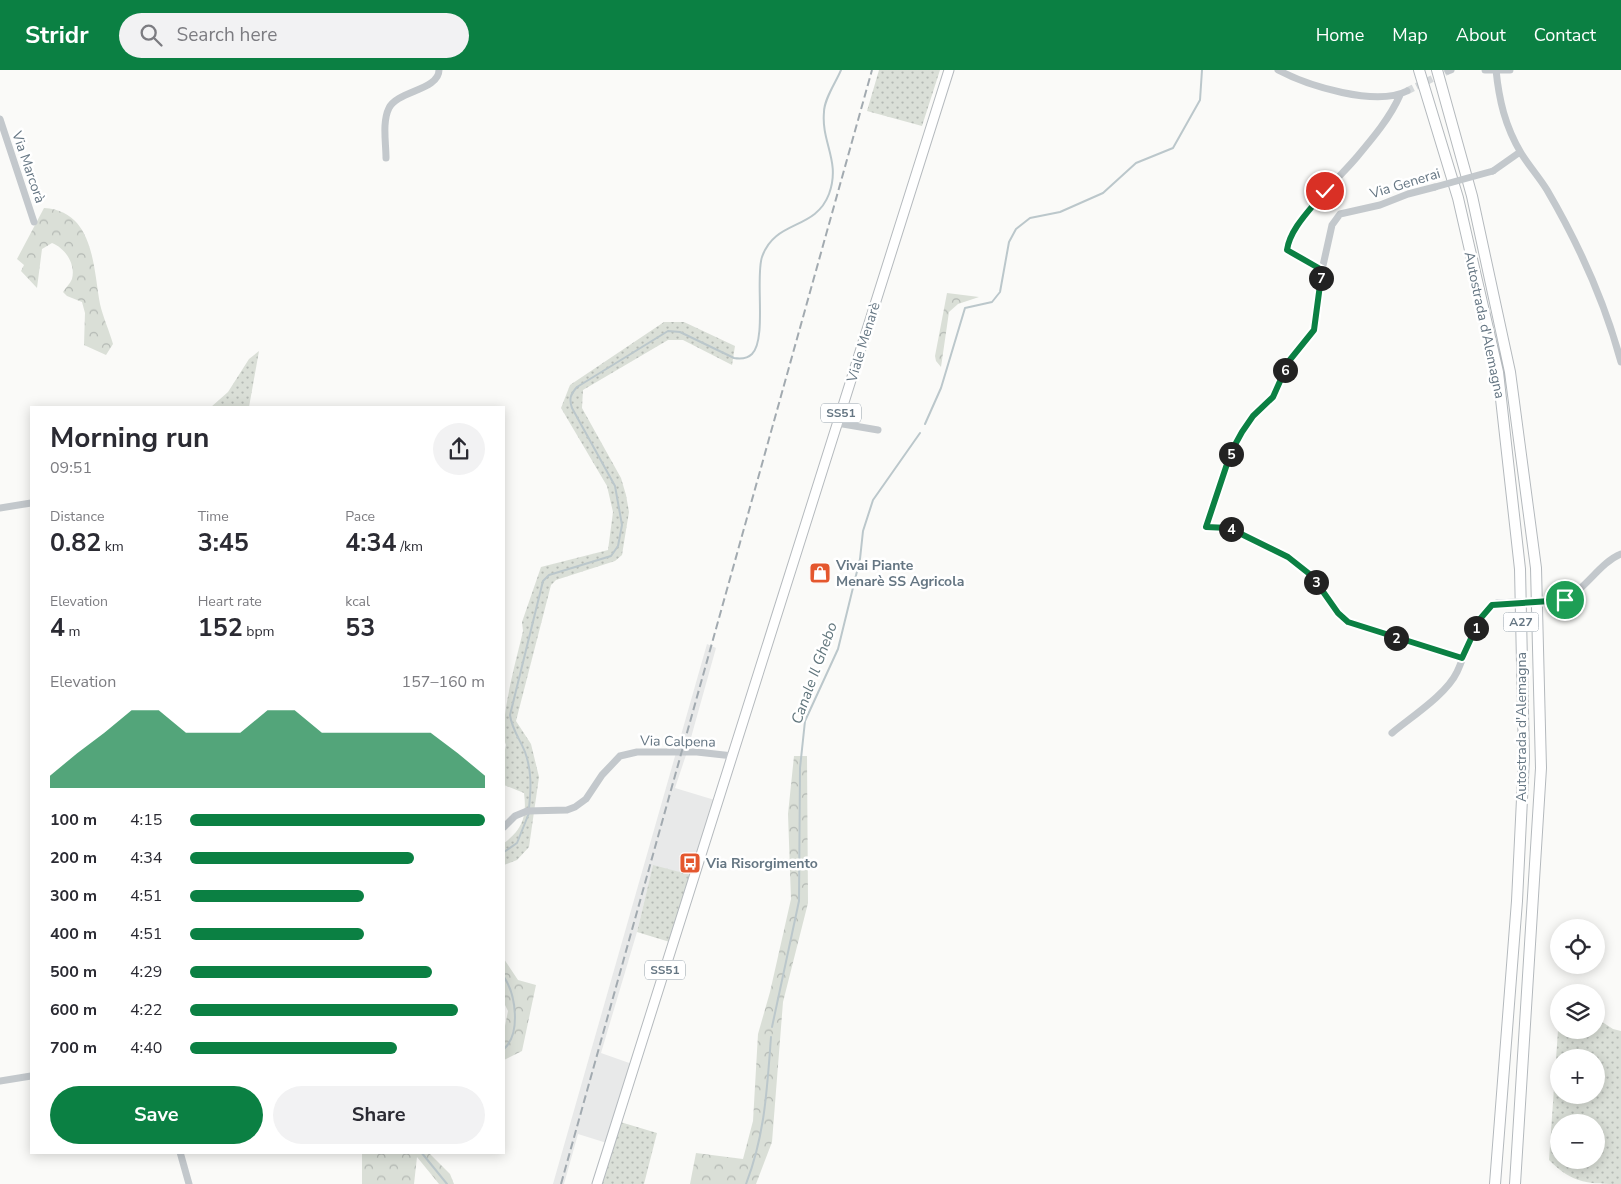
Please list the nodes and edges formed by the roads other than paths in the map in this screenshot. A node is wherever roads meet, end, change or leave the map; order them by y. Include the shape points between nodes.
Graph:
1 (439, 70) edge
2 (949, 70) edge
3 (1278, 70) edge
4 (1419, 70) edge
5 (1437, 70) edge
6 (1485, 70) edge
7 (1510, 70) edge
8 (1496, 71) edge
9 (1407, 91) tunnel mouth
10 (1400, 95) junction
11 (0, 119) edge
12 (1520, 152) junction
13 (386, 158) dead end
14 (34, 222) dead end
15 (1322, 270) junction
16 (1621, 362) edge
17 (838, 424) junction
18 (878, 430) dead end
19 (30, 503) edge
20 (0, 508) edge
21 (1621, 554) edge
22 (1462, 658) junction
23 (1392, 733) dead end
24 (733, 756) junction
25 (505, 826) edge
26 (30, 1076) edge
27 (0, 1081) edge
28 (181, 1154) edge
29 (189, 1184) edge
30 (597, 1184) edge
31 (1495, 1184) edge
32 (1515, 1184) edge

1 - 13 street via 433,82 390,105 385,117
2 - 17 main road, Viale Menarè / SS51
3 - 10 street via 1296,80 1357,95
4 - 31 highway, Autostrada d'Alemagna / A27 via 1458,198 1498,372 1520,569 1524,758 1517,901
5 - 32 highway, Autostrada d'Alemagna / A27 via 1472,196 1510,372 1536,568 1541,768
6 - 8 street
7 - 8 street
8 - 12 street via 1500,106
9 - 10 street
10 - 15 street via 1374,136 1301,221 1288,244 1289,252
11 - 14 street, Via Marcorà
12 - 15 street, Via Generai, bridge via 1493,171 1340,214 1332,225
12 - 16 street via 1547,190 1577,249 1599,298
15 - 22 street, Via Generai via 1314,330 1289,361 1273,397 1253,416 1231,452 1206,527 1229,528 1288,557 1312,576 1348,622
17 - 18 street
17 - 24 main road, Viale Menarè / SS51
19 - 20 street
21 - 22 street, bridge via 1604,564 1570,596 1560,600 1497,603 1484,611
22 - 23 street via 1448,685
24 - 25 street, Via Calpena via 697,752 637,752 620,756 586,799 575,807 530,810 515,816
24 - 30 main road, SS51
26 - 27 street
28 - 29 street

